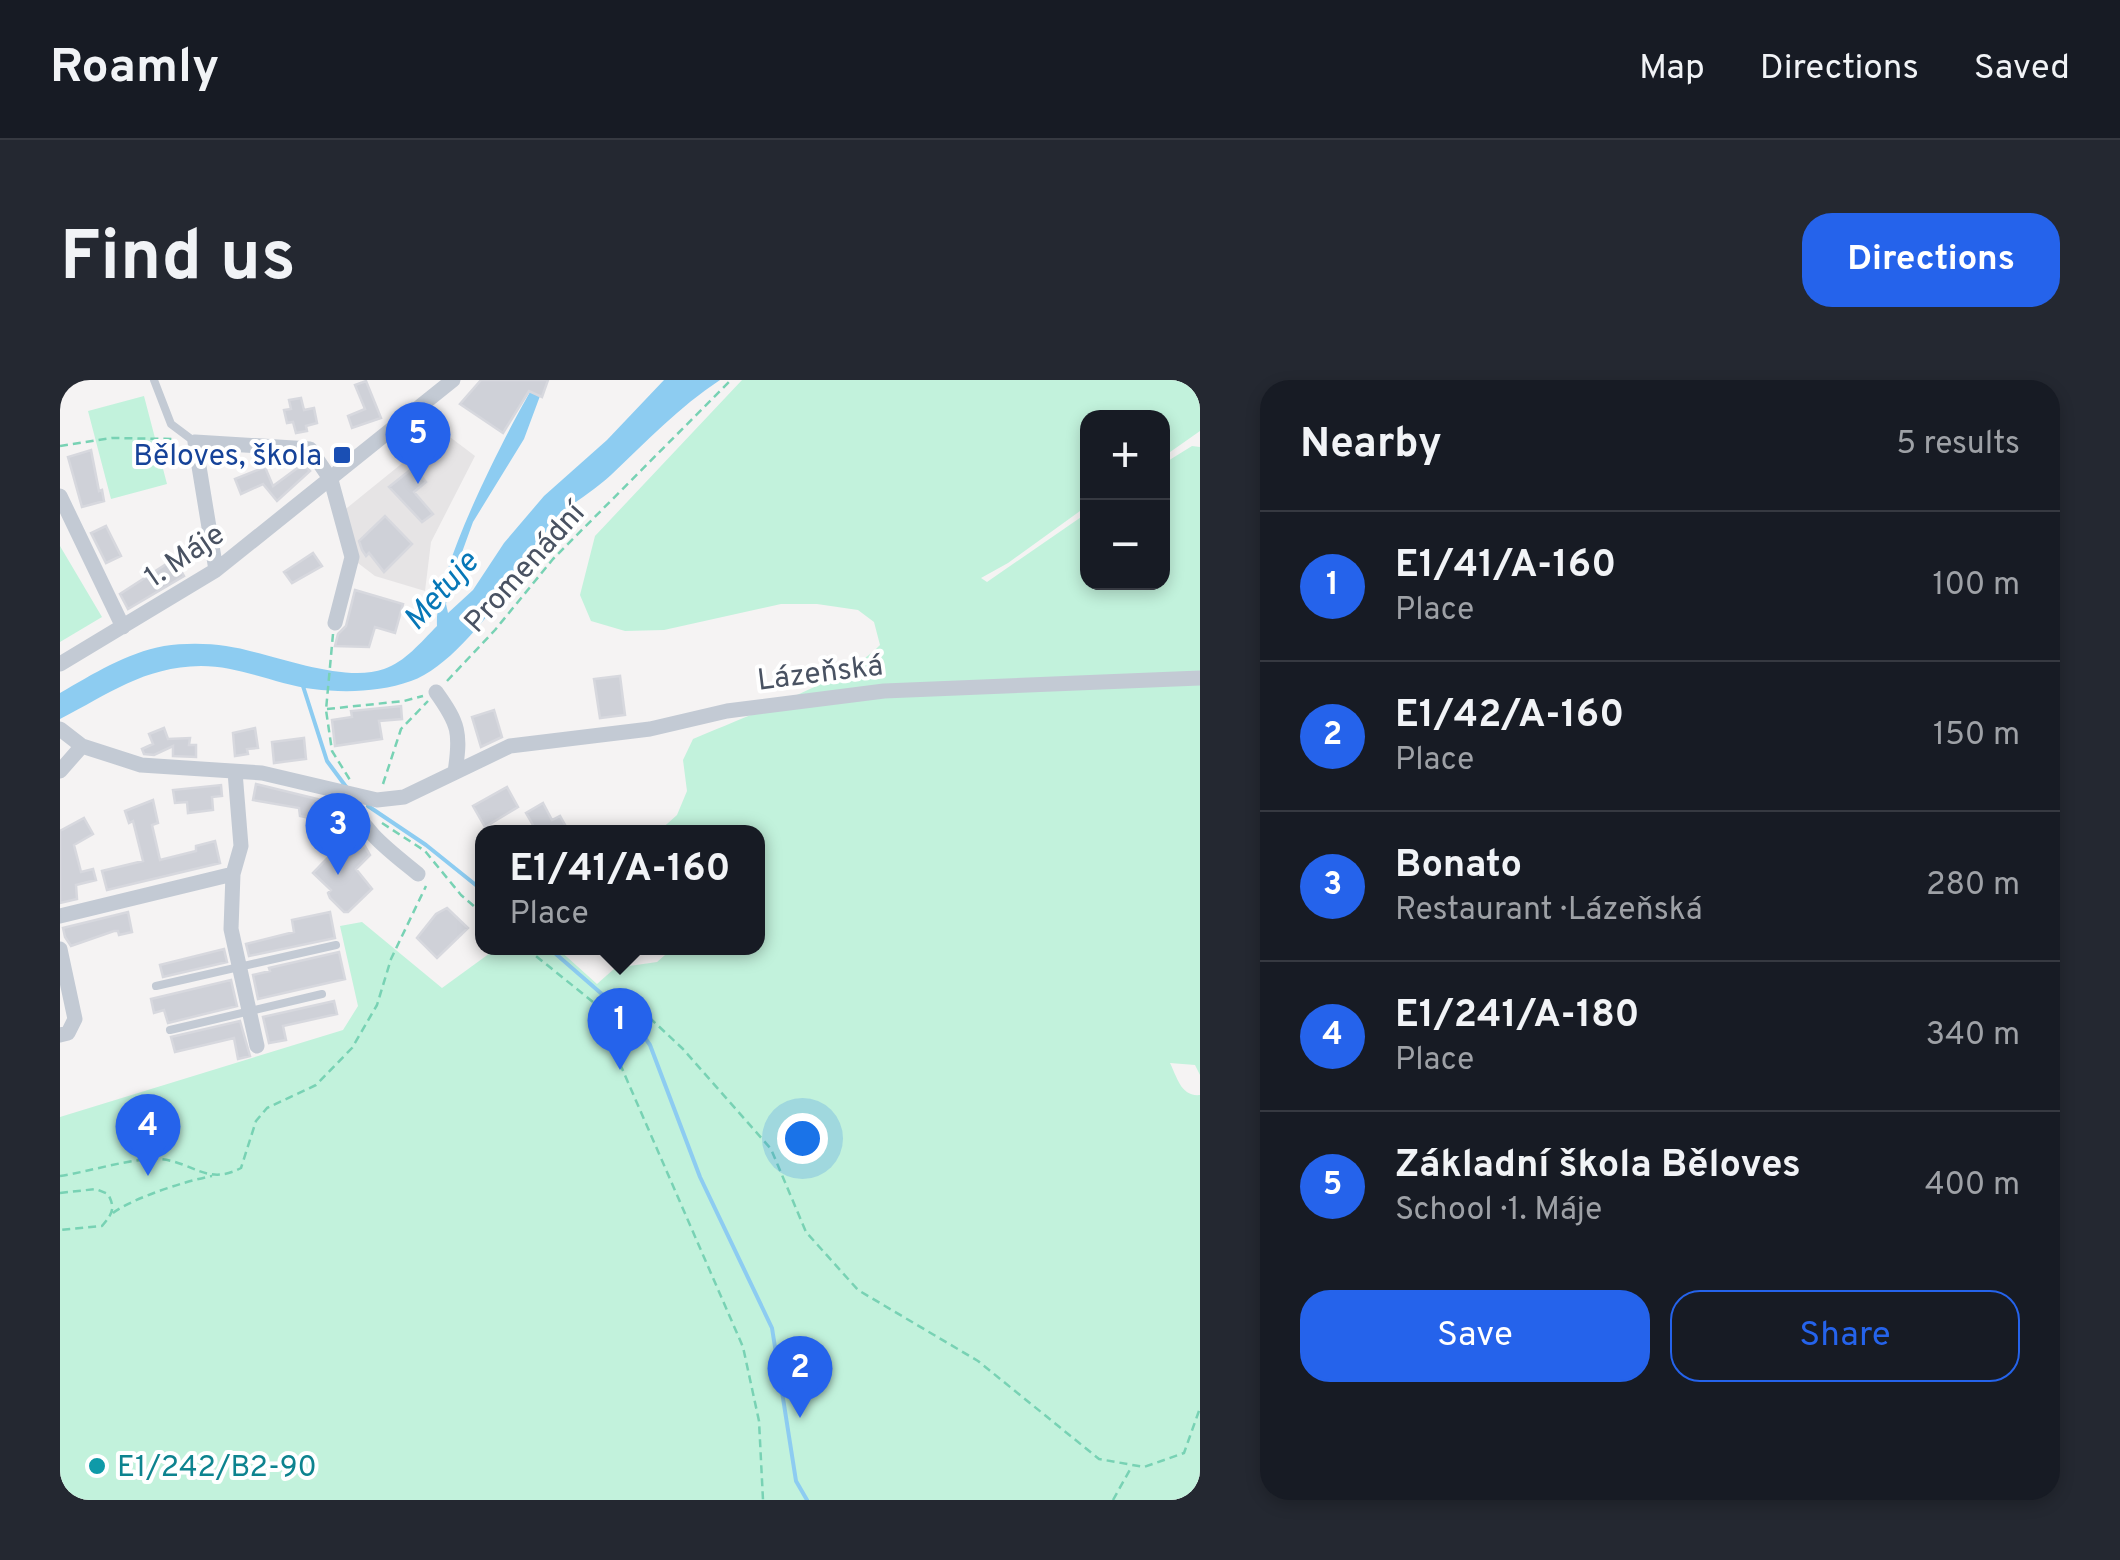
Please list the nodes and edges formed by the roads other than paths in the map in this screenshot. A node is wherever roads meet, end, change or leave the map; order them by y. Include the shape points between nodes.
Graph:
1 (154, 380) edge
2 (453, 380) edge
3 (195, 442) junction
4 (331, 480) junction
5 (60, 496) edge
6 (216, 570) junction
7 (335, 623) dead end
8 (123, 627) junction
9 (60, 664) edge
10 (1200, 678) edge
11 (436, 692) road end
12 (70, 737) edge
13 (60, 770) edge
14 (235, 772) junction
15 (455, 772) junction
16 (362, 798) junction
17 (232, 874) junction
18 (423, 877) road end
19 (60, 916) edge
20 (336, 945) dead end
21 (60, 949) edge
22 (239, 967) junction
23 (156, 986) dead end
24 (322, 994) dead end
25 (248, 1010) junction
26 (170, 1030) dead end
27 (60, 1035) edge
28 (257, 1046) dead end

1 - 3 lane via 172,424
2 - 4 street, 1. Máje
3 - 4 street via 310,450
3 - 6 street
4 - 6 street, 1. Máje
4 - 7 street via 352,557
5 - 8 street
6 - 8 street, 1. Máje
8 - 9 street, 1. Máje
10 - 15 street, Lázeňská via 864,693 523,743
11 - 15 street via 460,737
12 - 13 street
12 - 14 street via 141,765
14 - 16 street
14 - 17 street via 241,846
15 - 16 street, Lázeňská via 404,797
16 - 18 street via 355,814
17 - 19 street
17 - 22 street via 231,929
20 - 22 lane
21 - 27 street via 75,1019
22 - 23 lane
22 - 25 street
24 - 25 lane
25 - 26 lane
25 - 28 street

